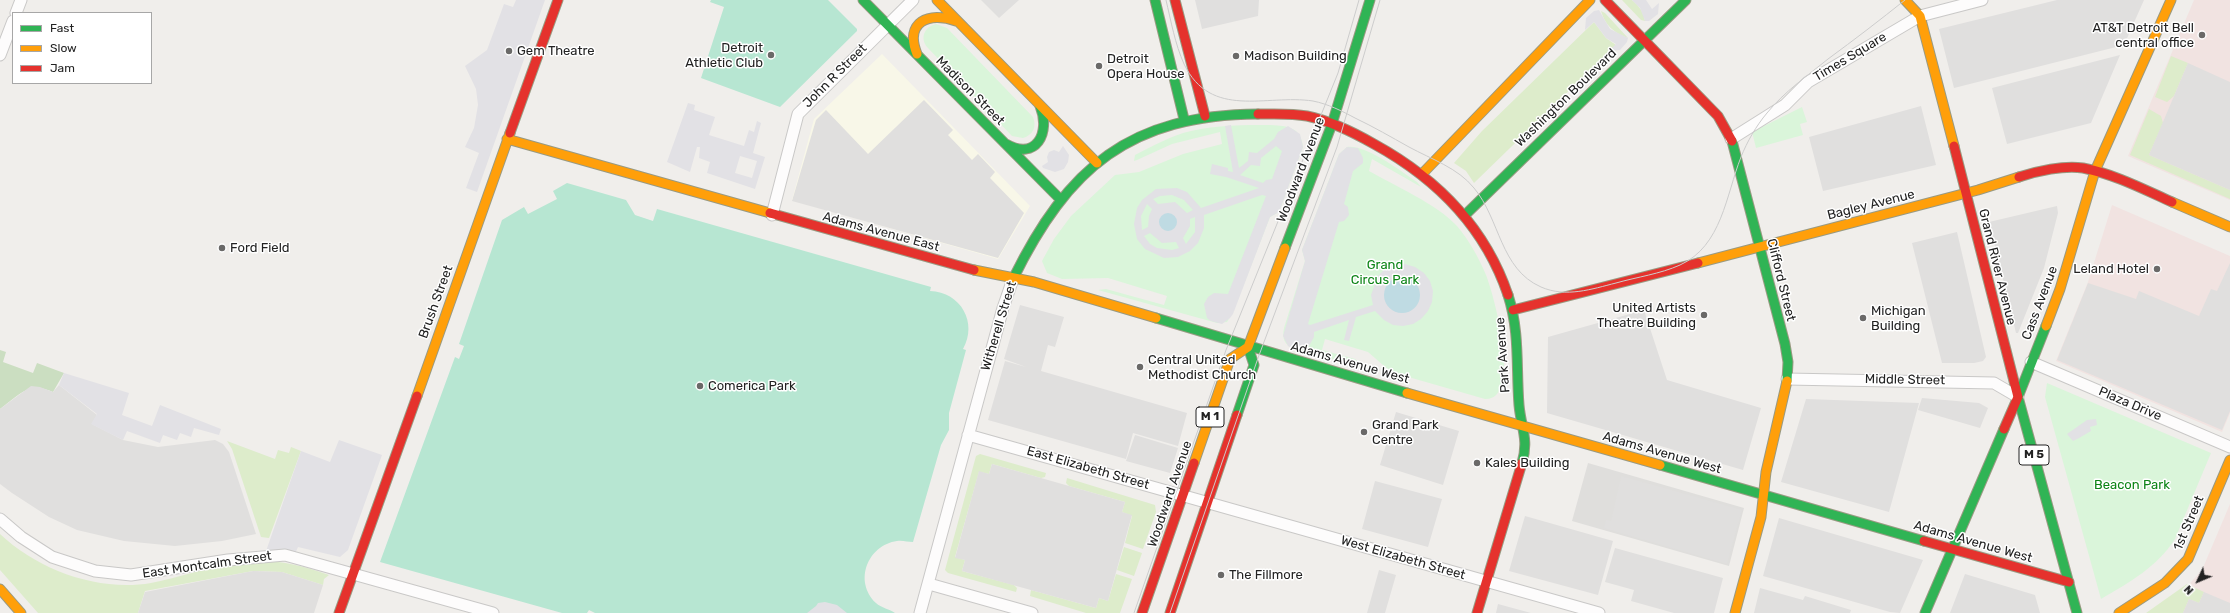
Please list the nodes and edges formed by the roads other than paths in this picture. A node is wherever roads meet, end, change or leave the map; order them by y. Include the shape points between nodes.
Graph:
1 (21, 0) edge
2 (558, 0) edge
3 (863, 0) edge
4 (871, 0) edge
5 (880, 0) edge
6 (913, 0) edge
7 (937, 0) edge
8 (1155, 0) edge
9 (1175, 0) edge
10 (1370, 0) edge
11 (1590, 0) edge
12 (1605, 0) edge
13 (1686, 0) edge
14 (1905, 0) edge
15 (1982, 0) edge
16 (2171, 0) edge
17 (16, 12) edge
18 (1920, 16) junction
19 (959, 22) junction
20 (12, 24) edge
21 (888, 25) junction
22 (1644, 40) junction
23 (0, 55) edge
24 (918, 56) junction
25 (1040, 105) junction
26 (1205, 116) junction
27 (1184, 120) junction
28 (1332, 124) junction
29 (507, 139) junction
30 (1731, 139) junction
31 (1002, 141) junction
32 (1097, 163) junction
33 (2095, 171) junction
34 (1422, 174) junction
35 (1965, 194) junction
36 (1060, 199) junction
37 (772, 215) junction
38 (1465, 215) junction
39 (2230, 227) edge
40 (1759, 247) junction
41 (1013, 279) junction
42 (1513, 310) junction
43 (1248, 346) junction
44 (2031, 362) junction
45 (1787, 379) junction
46 (2018, 397) junction
47 (1522, 425) junction
48 (968, 435) junction
49 (2230, 447) edge
50 (2230, 460) edge
51 (1183, 495) junction
52 (1764, 496) junction
53 (1208, 503) junction
54 (0, 519) edge
55 (1953, 549) junction
56 (354, 574) junction
57 (1486, 581) junction
58 (2068, 582) junction
59 (929, 584) junction
60 (0, 589) edge
61 (22, 613) edge
62 (339, 613) edge
63 (494, 613) edge
64 (920, 613) edge
65 (1032, 613) edge
66 (1142, 613) edge
67 (1170, 613) edge
68 (1477, 613) edge
69 (1599, 613) edge
70 (1735, 613) edge
71 (1925, 613) edge
72 (2077, 613) edge
73 (2119, 613) edge

1 - 17 street
2 - 29 main road, Brush Street
3 - 21 main road, Madison Street
4 - 5 main road
6 - 21 street, John R Street
7 - 19 main road
8 - 27 main road
9 - 26 main road
10 - 28 main road, Woodward Avenue
11 - 34 main road
12 - 22 main road, Clifford Street
13 - 22 main road, Washington Boulevard
14 - 18 main road, Grand River Avenue
15 - 18 street, Times Square
16 - 33 main road, Cass Avenue
18 - 30 street, Times Square via 1808,82 1785,105
18 - 35 main road, Grand River Avenue
19 - 24 main road via 943,16 924,19 913,35 912,45
19 - 25 main road
20 - 23 street
21 - 24 main road, Madison Street
21 - 37 street, John R Street via 798,114
22 - 30 main road, Clifford Street via 1718,116
22 - 38 main road, Washington Boulevard
24 - 31 main road, Madison Street
25 - 31 main road via 1045,124 1038,141 1024,149 1010,147
25 - 32 main road
26 - 27 main road, Witherell Street
26 - 28 main road, Witherell Street via 1226,113 1298,115
27 - 32 main road, Witherell Street via 1148,132
28 - 34 main road, Park Avenue via 1395,154
28 - 43 main road, Woodward Avenue
29 - 37 main road, Adams Avenue East
29 - 56 main road, Brush Street
30 - 40 main road, Clifford Street
31 - 36 main road, Madison Street
32 - 36 main road, Witherell Street
33 - 35 main road, Bagley Avenue via 2067,168 2028,174
33 - 39 main road, Bagley Avenue via 2122,180
33 - 44 main road, Cass Avenue via 2064,276
34 - 38 main road, Park Avenue via 1441,188
35 - 40 main road, Bagley Avenue
35 - 46 main road, Grand River Avenue
36 - 41 main road, Witherell Street via 1032,242
37 - 41 main road, Adams Avenue East
38 - 42 main road, Park Avenue via 1480,234 1499,270
40 - 42 main road, Bagley Avenue
40 - 45 main road, Clifford Street via 1789,368
41 - 43 main road, Adams Avenue East via 1034,282
41 - 48 street, Witherell Street
42 - 47 main road, Park Avenue via 1519,359 1519,406
43 - 47 main road, Adams Avenue West
43 - 51 main road, Woodward Avenue / M 1 via 1230,358
43 - 53 main road, M 1 via 1254,365
44 - 46 main road, Cass Avenue
44 - 49 street, Plaza Drive
45 - 46 street, Middle Street via 1994,383
45 - 52 main road, Clifford Street via 1766,472
46 - 55 main road, Cass Avenue
46 - 58 main road, Grand River Avenue / M 5
47 - 52 main road, Adams Avenue West
47 - 57 main road, Park Avenue via 1525,449
48 - 51 street, East Elizabeth Street
48 - 59 street, Witherell Street
50 - 73 main road, 1st Street via 2188,559 2167,582
51 - 53 street, East Elizabeth Street
51 - 66 main road, Woodward Avenue / M 1
52 - 55 main road, Adams Avenue West
52 - 70 main road, Clifford Street via 1761,517
53 - 57 street, West Elizabeth Street
53 - 67 main road, M 1
54 - 56 street, East Montcalm Street via 21,537 52,557 72,565 112,574 131,575 228,560 285,555
55 - 58 main road, Adams Avenue West
55 - 71 main road, Cass Avenue
56 - 62 main road, Brush Street
56 - 63 street, East Montcalm Street
57 - 68 main road, Park Avenue
57 - 69 street, West Elizabeth Street
58 - 72 main road, Grand River Avenue / M 5
59 - 64 street, Witherell Street
59 - 65 street
60 - 61 main road

